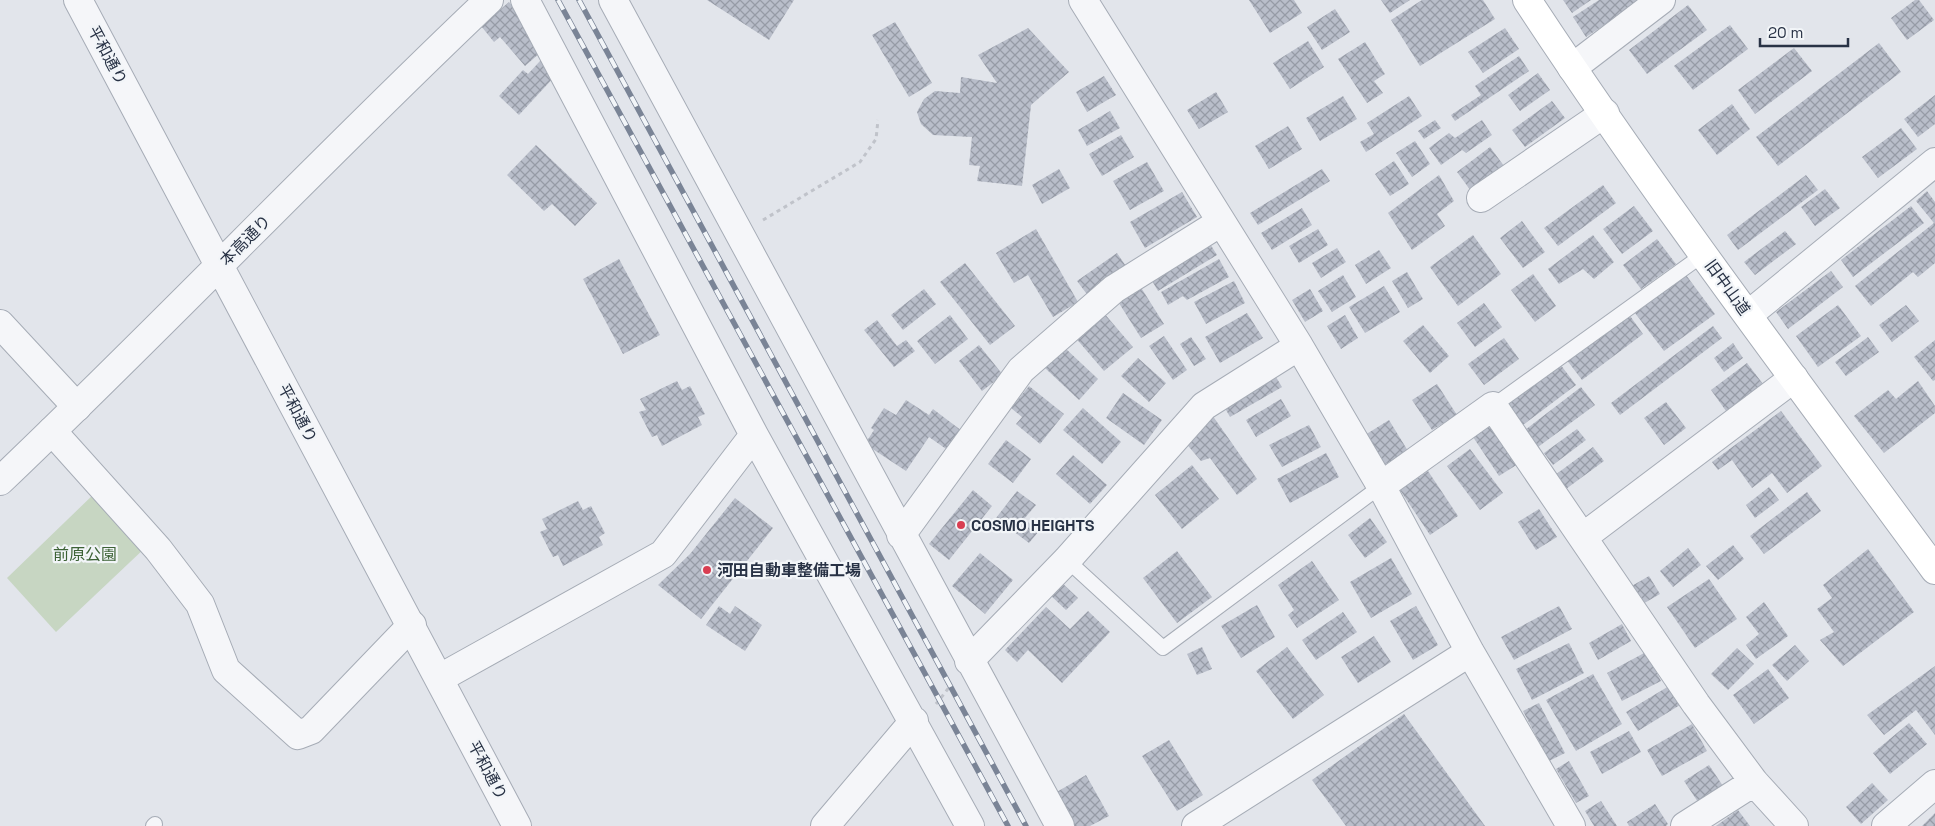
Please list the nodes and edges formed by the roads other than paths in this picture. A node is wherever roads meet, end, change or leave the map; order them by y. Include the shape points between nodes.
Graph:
1 (78, 0) edge
2 (489, 0) edge
3 (525, 0) edge
4 (613, 0) edge
5 (1083, 0) edge
6 (1527, 0) edge
7 (1661, 0) edge
8 (1572, 68) junction
9 (1605, 113) junction
10 (1935, 162) edge
11 (1481, 198) dead end
12 (1222, 222) junction
13 (1704, 254) junction
14 (219, 265) junction
15 (1748, 315) junction
16 (0, 324) edge
17 (1299, 346) junction
18 (1794, 378) junction
19 (1493, 406) junction
20 (77, 407) junction
21 (52, 431) junction
22 (754, 435) junction
23 (0, 481) edge
24 (1381, 486) junction
25 (901, 535) junction
26 (1583, 537) junction
27 (1067, 560) junction
28 (1935, 570) edge
29 (412, 625) junction
30 (1470, 652) junction
31 (969, 661) junction
32 (440, 678) junction
33 (915, 724) junction
34 (1754, 782) junction
35 (1935, 784) edge
36 (517, 826) edge
37 (825, 826) edge
38 (970, 826) edge
39 (1060, 826) edge
40 (1196, 826) edge
41 (1571, 826) edge
42 (1685, 826) edge
43 (1794, 826) edge
44 (1886, 826) edge

1 - 14 street, 平和通り
2 - 14 street, 本高通り
3 - 22 street
4 - 25 street
5 - 12 street
6 - 8 main road, 旧中山道
7 - 8 street
8 - 9 main road, 旧中山道
9 - 11 street
9 - 13 main road, 旧中山道
10 - 15 street
12 - 17 street
12 - 25 street via 1114,289 1021,370
13 - 15 main road, 旧中山道
13 - 19 lane
14 - 20 street, 本高通り
14 - 29 street, 平和通り
15 - 18 main road, 旧中山道
16 - 20 street
17 - 24 street
17 - 27 street via 1204,406
18 - 26 street
18 - 28 main road, 旧中山道
19 - 24 street
19 - 26 street
20 - 21 street, 本高通り
21 - 23 street, 本高通り
21 - 29 street via 158,549 200,604 226,670 298,735 312,730
22 - 32 street via 662,554
22 - 33 street
24 - 27 lane via 1163,648
24 - 30 street
25 - 31 street
26 - 34 street via 1696,704
27 - 31 street
29 - 32 street, 平和通り
30 - 40 street
30 - 41 street
31 - 39 street
32 - 36 street, 平和通り
33 - 37 street
33 - 38 street
34 - 42 street
34 - 43 street
35 - 44 street

